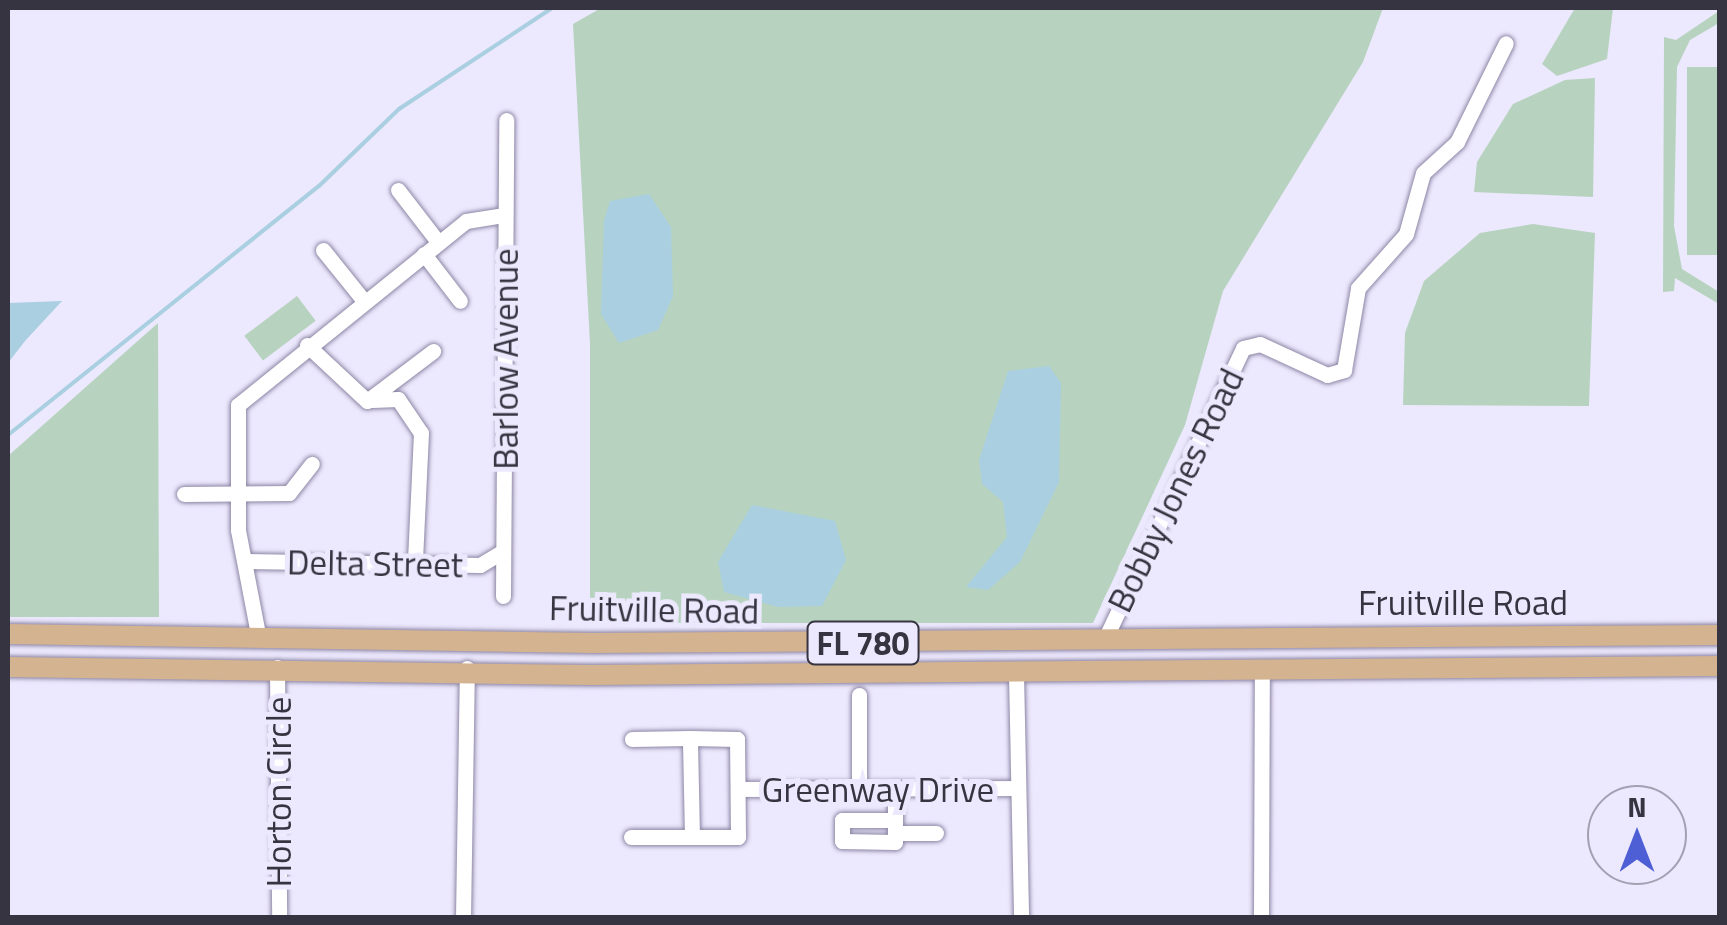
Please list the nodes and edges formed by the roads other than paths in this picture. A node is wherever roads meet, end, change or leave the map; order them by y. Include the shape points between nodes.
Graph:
1 (1506, 44) dead end
2 (506, 120) dead end
3 (398, 190) dead end
4 (504, 215) junction
5 (438, 242) junction
6 (323, 250) dead end
7 (424, 254) junction
8 (364, 301) junction
9 (460, 301) dead end
10 (307, 344) junction
11 (433, 351) dead end
12 (372, 400) junction
13 (312, 464) dead end
14 (184, 494) dead end
15 (237, 495) junction
16 (500, 554) junction
17 (246, 560) junction
18 (415, 562) junction
19 (504, 596) dead end
20 (8, 634) edge
21 (258, 634) junction
22 (343, 634) junction
23 (1720, 635) edge
24 (1072, 640) junction
25 (1104, 640) junction
26 (200, 666) junction
27 (277, 666) junction
28 (1720, 666) edge
29 (8, 667) edge
30 (1262, 667) junction
31 (466, 668) junction
32 (1016, 674) junction
33 (859, 695) dead end
34 (690, 738) junction
35 (632, 739) dead end
36 (859, 788) junction
37 (895, 788) junction
38 (1018, 788) junction
39 (738, 789) junction
40 (936, 833) dead end
41 (631, 837) dead end
42 (692, 837) junction
43 (279, 918) edge
44 (463, 918) edge
45 (1021, 918) edge
46 (1261, 918) edge

1 - 25 street, Bobby Jones Road via 1457,142 1423,173 1406,234 1358,288 1344,370 1327,375 1260,344 1243,348
2 - 4 street, Barlow Avenue
3 - 5 street
4 - 5 street via 466,221
4 - 16 street, Barlow Avenue
5 - 7 street
6 - 8 street
7 - 8 street
7 - 9 street
8 - 10 street
10 - 12 street via 348,392
10 - 15 street via 238,405
11 - 12 street
12 - 18 street via 398,399 421,433
13 - 15 street via 300,490
14 - 15 street
15 - 17 street
16 - 18 street, Delta Street via 480,565
16 - 19 street, Barlow Avenue
17 - 18 street, Delta Street
17 - 21 street
20 - 21 main road, Fruitville Road / FL 780
21 - 22 main road, Fruitville Road / FL 780
21 - 26 main road
22 - 24 main road, Fruitville Road / FL 780
22 - 27 main road
23 - 25 main road, Fruitville Road / FL 780
24 - 25 main road, Fruitville Road / FL 780
24 - 32 main road
26 - 27 main road, Fruitville Road / FL 780
26 - 29 main road, Fruitville Road / FL 780
27 - 31 main road, Fruitville Road / FL 780
27 - 43 street, Horton Circle
28 - 30 main road, Fruitville Road / FL 780
30 - 32 main road, Fruitville Road / FL 780
30 - 46 street
31 - 32 main road, Fruitville Road / FL 780
31 - 44 street
32 - 38 street
33 - 36 street
34 - 35 street
34 - 39 street via 737,739
34 - 42 street
36 - 37 street, Greenway Drive
36 - 39 street, Greenway Drive
37 - 38 street, Greenway Drive
37 - 40 street via 895,826
38 - 45 street
39 - 42 street via 738,837
41 - 42 street

